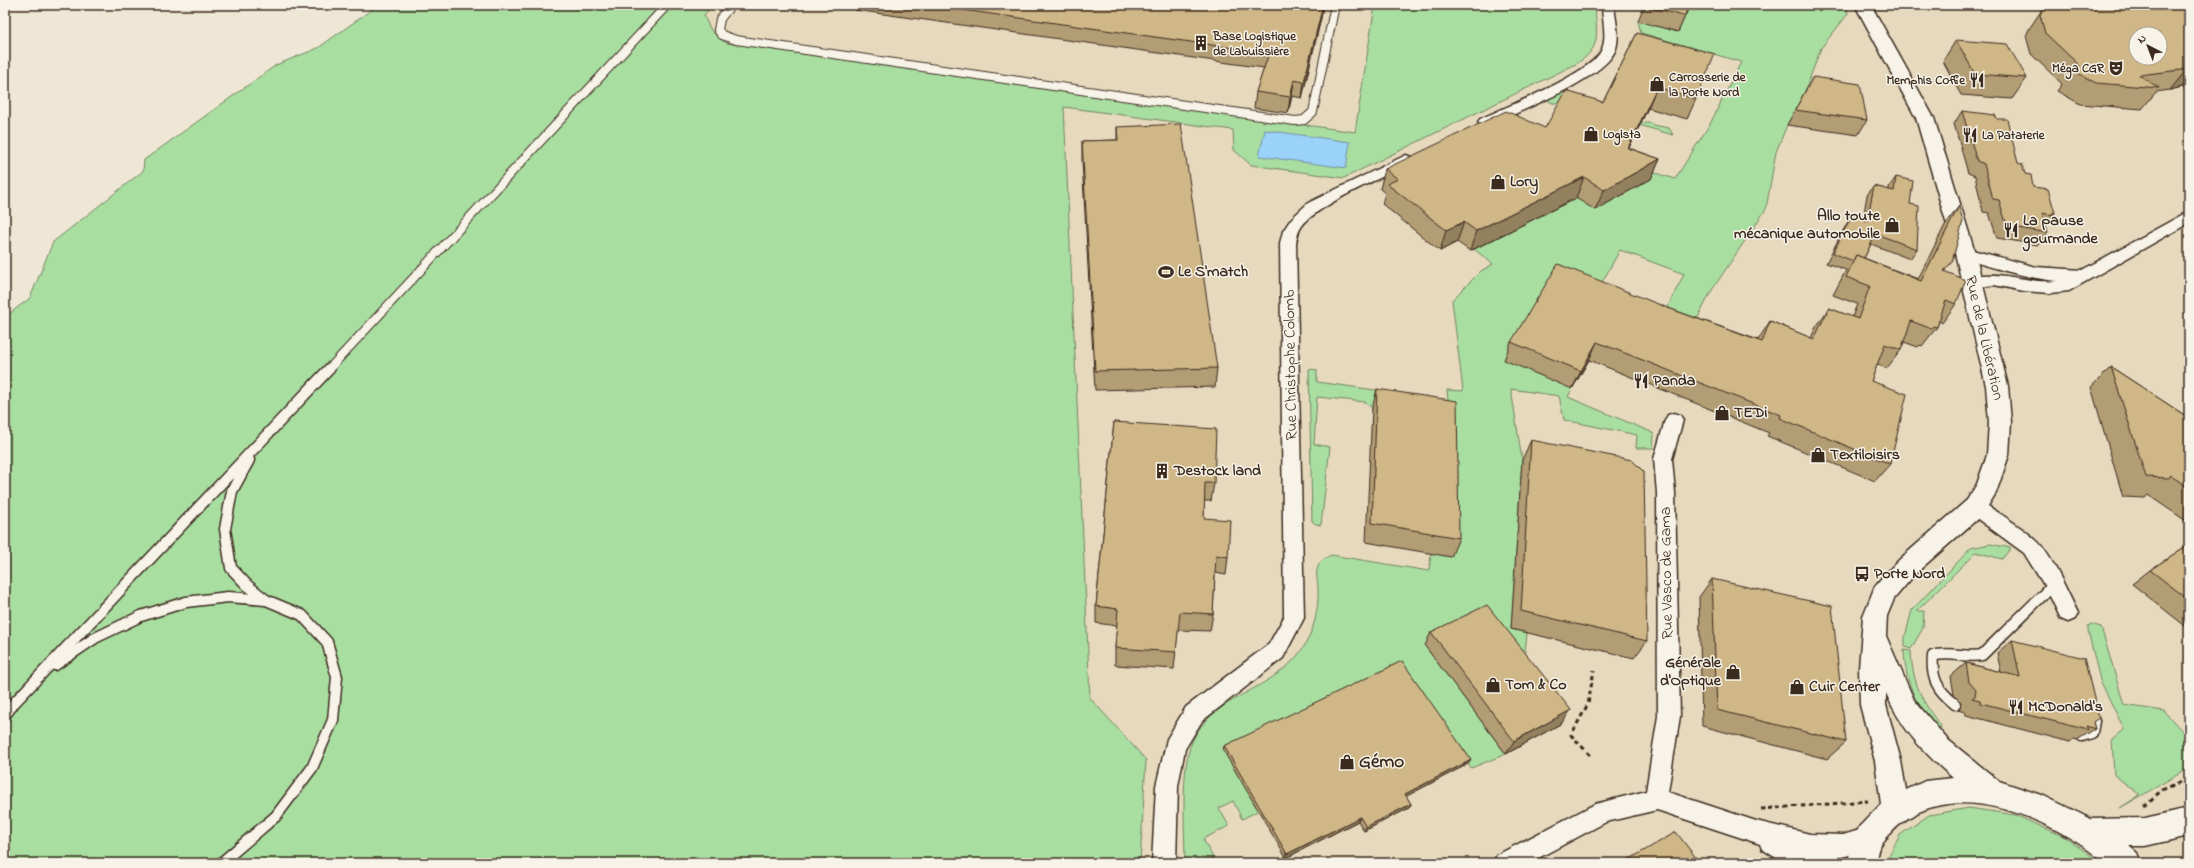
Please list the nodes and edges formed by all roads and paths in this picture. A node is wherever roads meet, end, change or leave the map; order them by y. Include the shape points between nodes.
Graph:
1 (667, 5) edge
2 (731, 5) edge
3 (1335, 5) edge
4 (1608, 5) edge
5 (1868, 8) edge
6 (1468, 130) edge
7 (1419, 154) edge
8 (2189, 216) edge
9 (1965, 253) junction
10 (2088, 274) junction
11 (1971, 282) junction
12 (1674, 420) dead end
13 (256, 448) junction
14 (1975, 507) junction
15 (2054, 584) junction
16 (266, 600) junction
17 (2068, 613) dead end
18 (1874, 636) junction
19 (1594, 670) dead end
20 (14, 703) junction
21 (1955, 704) dead end
22 (5, 715) edge
23 (2094, 721) edge
24 (2082, 736) edge
25 (1590, 755) dead end
26 (2189, 778) edge
27 (1870, 793) dead end
28 (1992, 793) junction
29 (1657, 799) junction
30 (1895, 808) junction
31 (2140, 810) dead end
32 (1756, 821) junction
33 (2189, 822) edge
34 (2089, 833) junction
35 (1865, 851) edge
36 (221, 863) edge
37 (1164, 863) edge
38 (1505, 863) edge
39 (1805, 863) edge
40 (2128, 863) edge

1 - 13 lane
2 - 3 lane via 720,19 718,30 722,35 736,40 1295,121 1304,120 1313,112
4 - 6 street via 1610,43 1602,62 1576,78
5 - 9 main road, Rue de la Libération via 1880,39 1925,118
7 - 37 street, Rue Christophe Colomb via 1313,207 1292,228 1288,243 1294,618 1276,651 1194,714 1175,746 1167,786
8 - 10 street
9 - 10 street via 2029,271 2070,276
9 - 11 main road, Rue de la Libération
10 - 11 street via 2069,285 2050,287 1994,279
11 - 14 main road, Rue de la Libération via 1997,386 2000,422 1998,455 1993,473 1988,487
12 - 29 street, Rue Vasco de Gama via 1663,459 1666,493 1669,716 1657,777
13 - 16 lane via 232,491 225,529 231,568
13 - 20 lane
14 - 15 street via 2031,547
14 - 18 main road, Rue de la Libération via 1908,566 1884,593 1875,616
15 - 17 street
15 - 21 lane via 1982,655 1973,658 1940,653 1933,656 1934,680 1938,692
16 - 20 lane via 228,597 207,599 186,602 140,616 95,638 52,667
16 - 36 lane via 302,615 326,642 337,677 333,720 312,768 276,816
18 - 28 main road, Rue de la Libération via 1905,708 1938,748
18 - 30 main road, Rue de la Libération via 1873,705 1888,761
19 - 25 path via 1586,714 1571,734
20 - 22 lane
23 - 24 lane via 2092,733
26 - 31 path via 2162,790
27 - 32 path via 1870,801
28 - 30 main road via 1955,790 1922,794
28 - 34 main road via 2024,801 2057,815
29 - 32 street
29 - 38 street via 1603,812
30 - 35 main road
32 - 35 street via 1810,846 1843,846
32 - 39 street
33 - 34 main road via 2145,832
34 - 40 main road

